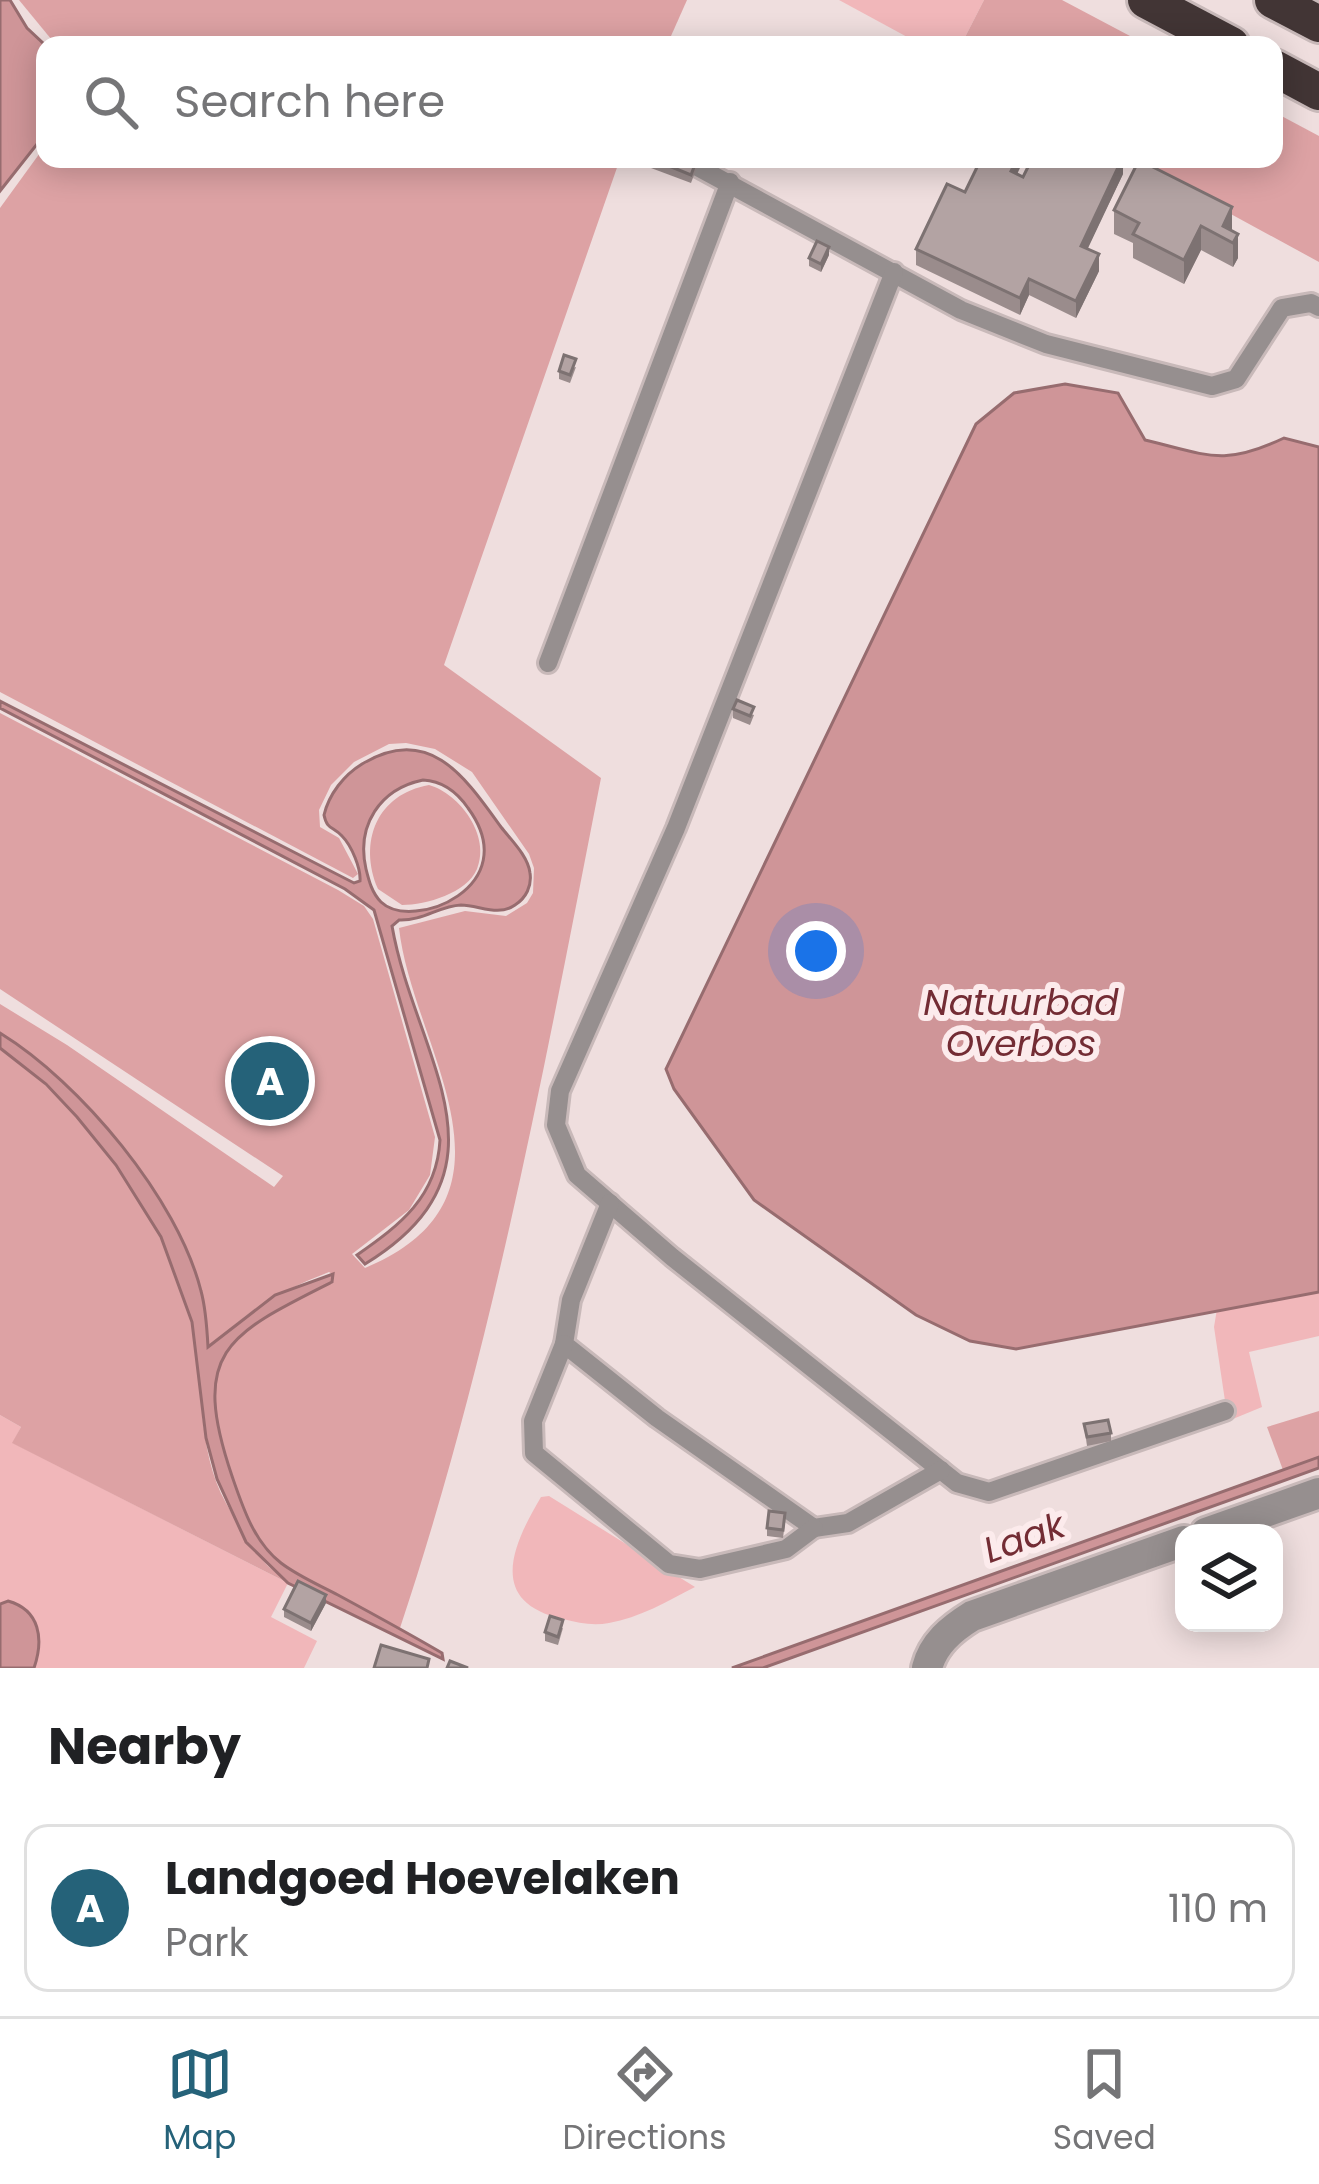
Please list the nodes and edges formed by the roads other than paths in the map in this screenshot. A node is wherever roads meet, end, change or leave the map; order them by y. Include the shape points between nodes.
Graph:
1 (1146, 0) edge
2 (1273, 0) edge
3 (1319, 24) edge
4 (1214, 36) edge
5 (1283, 73) edge
6 (1319, 92) edge
7 (701, 168) edge
8 (730, 182) junction
9 (894, 272) junction
10 (1319, 307) edge
11 (548, 664) dead end
12 (610, 1203) junction
13 (564, 1344) junction
14 (1225, 1411) dead end
15 (940, 1470) junction
16 (1319, 1493) edge
17 (1231, 1524) edge
18 (814, 1528) junction
19 (1175, 1544) edge
20 (926, 1668) edge

1 - 4 highway
2 - 3 highway
5 - 6 highway
7 - 8 lane
8 - 9 lane
8 - 11 lane
9 - 10 lane via 1046,344 1212,386 1236,379 1282,308
9 - 12 lane via 676,828 560,1090 556,1125 577,1174
12 - 13 lane via 572,1300
12 - 15 lane
13 - 18 lane
13 - 18 lane via 533,1421 534,1453 669,1564 700,1569 786,1549
14 - 15 lane via 989,1492
15 - 18 lane via 848,1523
16 - 17 street
19 - 20 street via 972,1616 942,1639

